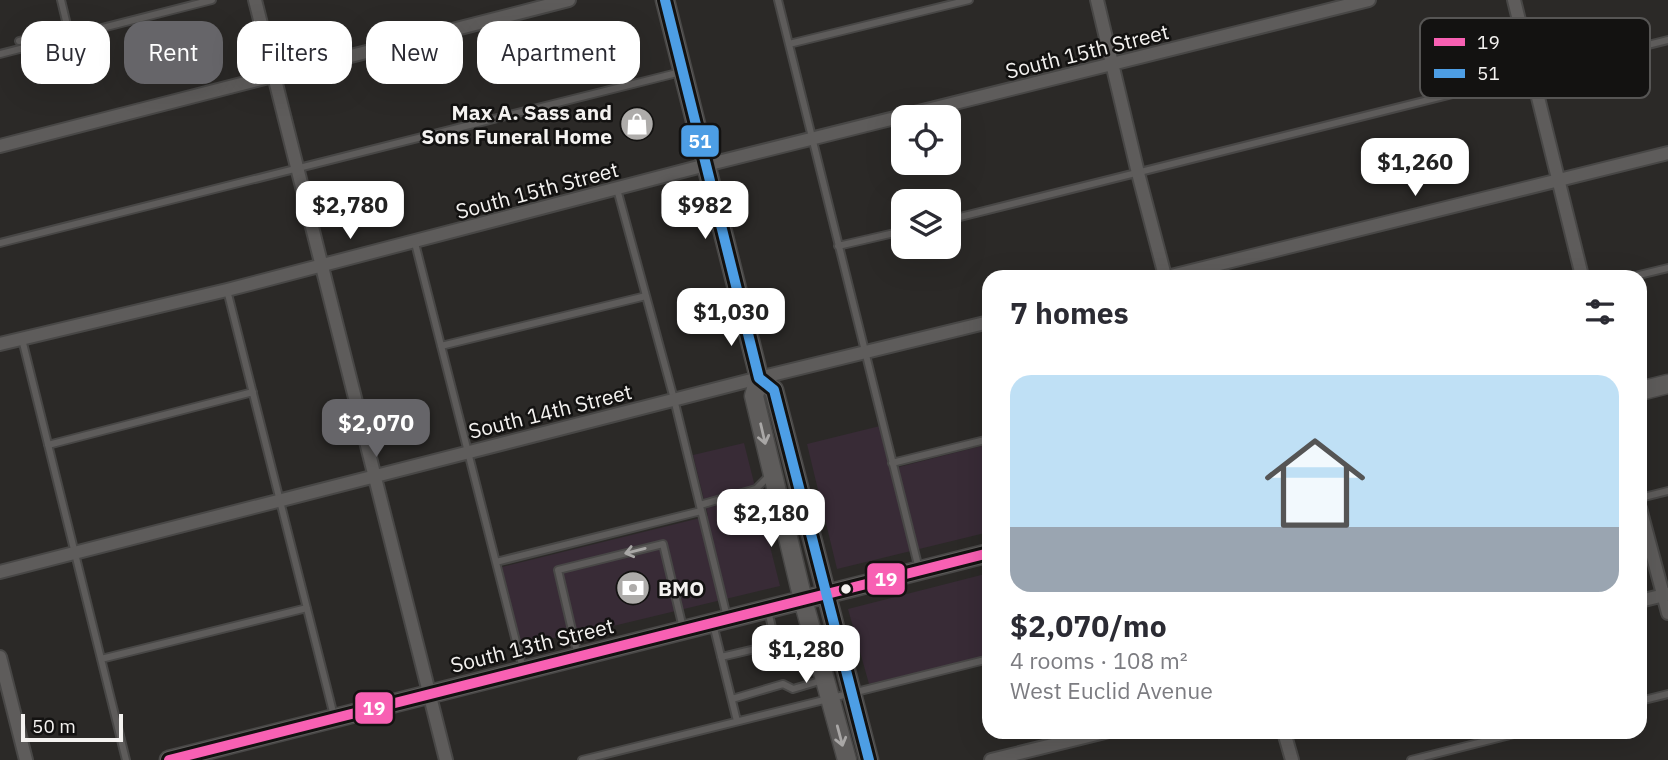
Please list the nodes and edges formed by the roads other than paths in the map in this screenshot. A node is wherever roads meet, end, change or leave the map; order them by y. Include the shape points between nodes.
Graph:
1 (61, 0) edge
2 (212, 0) edge
3 (255, 0) edge
4 (569, 0) edge
5 (665, 0) edge
6 (778, 0) edge
7 (969, 0) edge
8 (1097, 0) edge
9 (1369, 0) edge
10 (1514, 0) edge
11 (1518, 18) edge
12 (260, 21) edge
13 (1668, 40) edge
14 (19, 41) dead end
15 (789, 44) junction
16 (1650, 44) edge
17 (0, 54) edge
18 (352, 56) edge
19 (1113, 64) junction
20 (683, 71) junction
21 (243, 84) edge
22 (276, 84) edge
23 (1434, 98) edge
24 (1538, 98) edge
25 (812, 140) junction
26 (0, 146) edge
27 (1668, 153) edge
28 (706, 165) junction
29 (297, 167) junction
30 (1138, 173) junction
31 (1558, 180) junction
32 (617, 189) junction
33 (961, 216) edge
34 (891, 234) edge
35 (0, 243) edge
36 (415, 243) junction
37 (838, 246) junction
38 (320, 266) junction
39 (1668, 268) edge
40 (1163, 270) edge
41 (1195, 270) edge
42 (1580, 270) edge
43 (1647, 273) edge
44 (227, 290) junction
45 (646, 296) junction
46 (982, 324) edge
47 (22, 339) junction
48 (0, 344) edge
49 (441, 346) junction
50 (864, 353) junction
51 (759, 378) junction
52 (1668, 384) edge
53 (1647, 389) edge
54 (253, 392) junction
55 (674, 399) junction
56 (982, 441) edge
57 (48, 445) junction
58 (467, 452) junction
59 (892, 463) junction
60 (772, 473) junction
61 (374, 477) junction
62 (1668, 491) edge
63 (1647, 496) edge
64 (280, 499) junction
65 (701, 508) junction
66 (1647, 531) edge
67 (75, 553) junction
68 (982, 555) edge
69 (496, 562) junction
70 (919, 570) junction
71 (0, 572) edge
72 (825, 594) junction
73 (1666, 594) edge
74 (1647, 599) edge
75 (803, 600) junction
76 (307, 608) junction
77 (768, 609) junction
78 (1668, 613) edge
79 (720, 621) junction
80 (684, 630) junction
81 (813, 636) junction
82 (776, 644) junction
83 (578, 656) junction
84 (0, 657) edge
85 (721, 657) junction
86 (102, 659) junction
87 (982, 661) edge
88 (523, 670) junction
89 (825, 680) junction
90 (3, 683) edge
91 (852, 692) junction
92 (1668, 694) edge
93 (428, 695) junction
94 (830, 697) junction
95 (732, 699) junction
96 (1647, 699) edge
97 (335, 718) junction
98 (737, 721) junction
99 (1076, 739) edge
100 (1286, 739) edge
101 (1494, 739) edge
102 (26, 760) edge
103 (126, 760) edge
104 (169, 760) edge
105 (446, 760) edge
106 (582, 760) edge
107 (847, 760) edge
108 (869, 760) edge
109 (991, 760) edge
110 (1292, 760) edge
111 (1411, 760) edge

1 - 14 lane via 68,29
2 - 17 lane
3 - 12 street
4 - 18 street
5 - 20 main road
6 - 15 lane
7 - 15 lane
8 - 19 street
9 - 19 street, South 15th Street
10 - 11 street
13 - 16 lane
15 - 25 lane
19 - 25 street, South 15th Street
19 - 30 street
20 - 28 main road
20 - 29 lane
21 - 26 street
22 - 29 street
23 - 30 lane
24 - 31 street
25 - 28 street, South 15th Street
25 - 37 lane
27 - 31 street
28 - 32 street, South 15th Street
28 - 51 main road
29 - 35 lane
29 - 38 street
30 - 33 lane
30 - 40 street
31 - 41 street
31 - 42 street
32 - 36 street, South 15th Street
32 - 45 lane
34 - 37 lane
36 - 38 street, South 15th Street
36 - 49 lane
37 - 50 lane
38 - 44 street, South 15th Street
38 - 61 street
39 - 43 lane
44 - 47 street, South 15th Street
44 - 54 lane
45 - 49 lane
45 - 55 lane
46 - 50 street, South 14th Street
47 - 48 street, South 15th Street
47 - 57 lane
49 - 58 lane
50 - 51 street, South 14th Street
50 - 59 lane
51 - 55 street, South 14th Street
51 -> 60 main road via 754,396
51 - 72 main road via 774,390
52 - 53 main road
54 - 57 lane
54 - 64 lane
55 - 58 street, South 14th Street
55 - 65 lane
56 - 59 lane
57 - 67 lane
58 - 61 street, South 14th Street
58 - 69 lane
59 - 70 lane
60 - 65 lane via 756,489
60 - 75 main road
61 - 64 street, South 14th Street
61 - 93 street
62 - 63 lane
64 - 67 street, South 14th Street
64 - 76 lane
65 - 69 lane
65 - 79 lane
66 - 73 street
67 - 71 street, South 14th Street
67 - 86 lane
68 - 70 main road, South 13th Street
69 - 88 lane
70 - 72 main road, South 13th Street
72 - 75 main road, South 13th Street
72 - 91 main road
73 - 74 street
73 - 78 street
75 - 77 main road, South 13th Street
75 - 81 main road
76 - 86 lane
76 - 97 lane
77 - 79 main road, South 13th Street
77 - 82 lane
79 - 80 main road, South 13th Street
79 - 85 lane
80 - 83 main road, South 13th Street
80 -> 83 lane via 663,544 558,570
81 - 82 lane
81 - 89 main road
82 - 85 lane
83 - 88 main road, South 13th Street
84 - 90 street
85 - 95 lane
86 - 103 lane
87 - 91 lane
88 - 93 main road, South 13th Street
89 - 94 main road
89 - 95 lane via 793,689 783,684
90 - 102 street
91 - 94 lane
91 - 108 main road
92 - 96 lane
93 - 97 main road, South 13th Street
93 - 105 street
94 - 98 lane
94 -> 107 main road
95 - 98 lane
97 - 104 main road, South 13th Street
98 - 106 lane
99 - 109 street
100 - 110 street
101 - 111 lane

